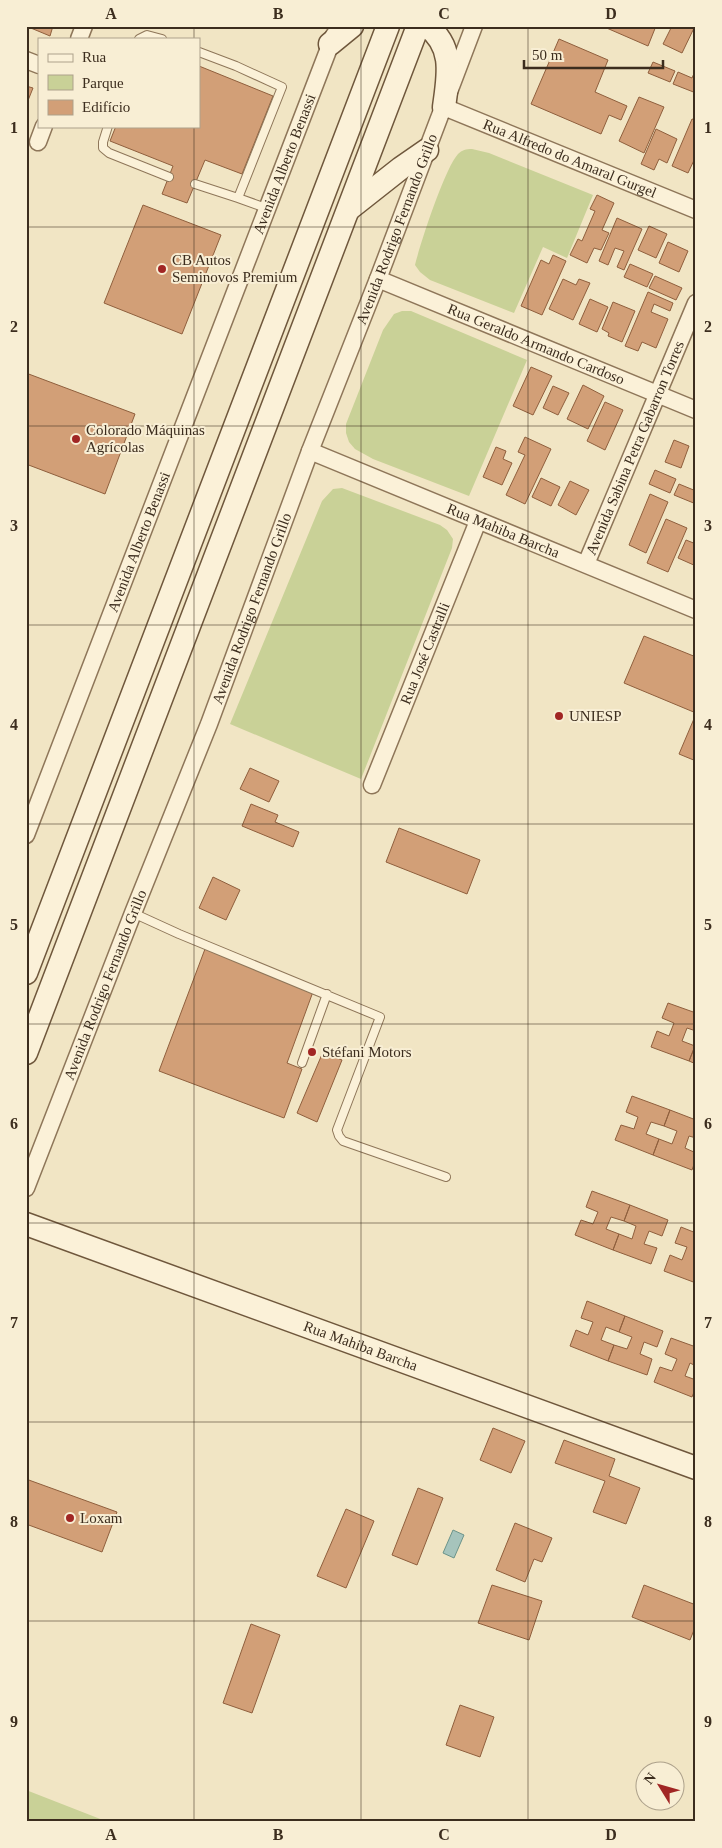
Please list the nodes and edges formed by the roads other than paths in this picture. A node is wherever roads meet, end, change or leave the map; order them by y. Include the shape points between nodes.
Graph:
1 (84, 26) edge
2 (352, 26) edge
3 (388, 26) edge
4 (418, 26) edge
5 (427, 26) edge
6 (474, 26) edge
7 (334, 35) edge
8 (79, 38) edge
9 (141, 38) edge
10 (158, 38) edge
11 (200, 52) edge
12 (26, 60) edge
13 (38, 65) edge
14 (444, 107) junction
15 (107, 128) edge
16 (427, 150) junction
17 (169, 177) dead end
18 (195, 184) dead end
19 (238, 198) junction
20 (266, 208) junction
21 (349, 210) junction
22 (696, 210) edge
23 (378, 279) junction
24 (696, 303) edge
25 (658, 394) junction
26 (696, 410) edge
27 (310, 451) junction
28 (478, 521) junction
29 (586, 564) junction
30 (696, 610) edge
31 (372, 785) dead end
32 (26, 835) edge
33 (133, 913) junction
34 (26, 974) edge
35 (327, 994) junction
36 (26, 1053) edge
37 (302, 1063) dead end
38 (446, 1177) dead end
39 (26, 1188) edge
40 (26, 1224) edge
41 (696, 1468) edge

1 - 8 street
2 - 7 main road
3 - 34 main road
4 - 21 main road
5 - 14 main road via 437,33 445,49 449,69
6 - 14 street, Avenida Rodrigo Fernando Grillo
7 - 20 street, Avenida Alberto Benassi
9 - 10 lane via 147,35
11 - 19 lane via 282,87
12 - 13 street
14 - 16 street, Avenida Rodrigo Fernando Grillo
14 - 22 street, Rua Alfredo do Amaral Gurgel
15 - 17 lane via 103,148 109,153
16 - 21 main road
16 - 23 street, Avenida Rodrigo Fernando Grillo
18 - 19 lane
19 - 20 lane
20 - 32 street, Avenida Alberto Benassi
21 - 36 main road
23 - 25 street, Rua Geraldo Armando Cardoso
23 - 27 street, Avenida Rodrigo Fernando Grillo
24 - 25 street, Avenida Sabina Petra Gabarron Torres
25 - 26 street, Rua Geraldo Armando Cardoso
25 - 29 street, Avenida Sabina Petra Gabarron Torres
27 - 28 street, Rua Mahiba Barcha
27 - 33 street, Avenida Rodrigo Fernando Grillo via 210,724
28 - 29 street, Rua Mahiba Barcha
28 - 31 street, Rua José Castralli
29 - 30 street, Rua Mahiba Barcha
33 - 35 lane
33 - 39 street, Avenida Rodrigo Fernando Grillo
35 - 37 lane
35 - 38 lane via 380,1016 337,1130 339,1136 343,1141
40 - 41 main road, Rua Mahiba Barcha

